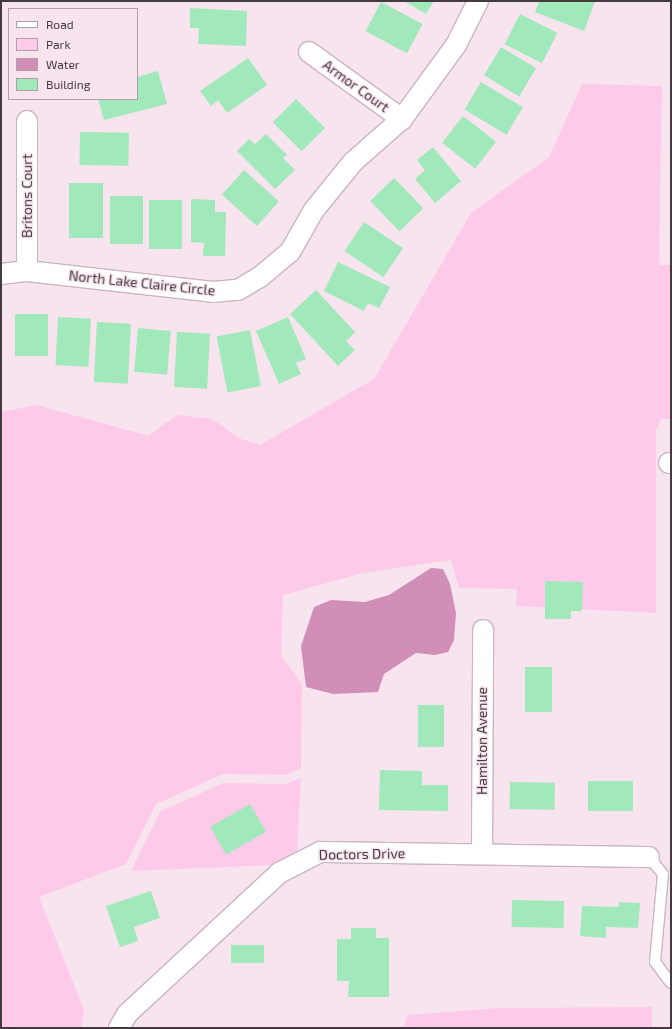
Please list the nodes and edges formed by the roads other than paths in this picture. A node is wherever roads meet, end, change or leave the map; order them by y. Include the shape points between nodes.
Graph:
1 (478, 1) edge
2 (309, 52) dead end
3 (402, 119) junction
4 (27, 121) dead end
5 (27, 271) junction
6 (1, 274) edge
7 (483, 630) dead end
8 (482, 853) junction
9 (649, 857) joint
10 (671, 983) edge
11 (119, 1028) edge

1 - 3 street, North Lake Claire Circle via 456,45
2 - 3 street, Armor Court
3 - 5 street, North Lake Claire Circle via 353,162 314,210 290,252 275,267 238,290 213,292
4 - 5 street, Britons Court
5 - 6 street, North Lake Claire Circle
7 - 8 street, Hamilton Avenue
8 - 9 street, Doctors Drive
8 - 11 street, Doctors Drive via 320,852 301,859 279,873 126,1014
9 - 10 lane via 663,874 655,962

